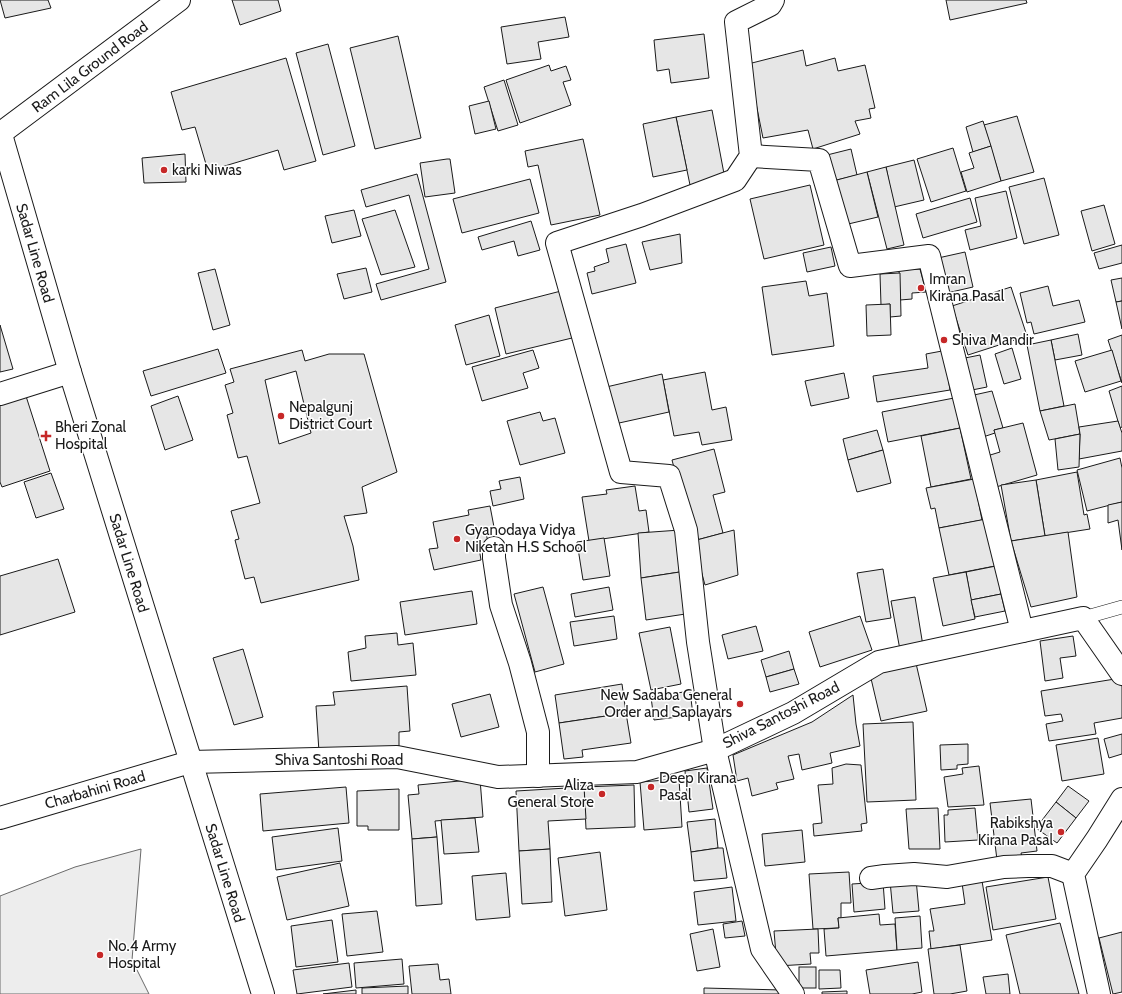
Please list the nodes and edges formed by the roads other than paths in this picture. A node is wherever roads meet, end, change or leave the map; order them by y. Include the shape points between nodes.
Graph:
1 (179, 0) edge
2 (773, 0) edge
3 (0, 132) edge
4 (751, 156) junction
5 (70, 372) junction
6 (0, 394) edge
7 (494, 548) dead end
8 (1122, 607) edge
9 (1083, 618) junction
10 (1022, 631) junction
11 (1122, 674) edge
12 (714, 750) junction
13 (190, 762) junction
14 (538, 776) junction
15 (1122, 799) edge
16 (0, 818) edge
17 (1073, 874) junction
18 (871, 878) dead end
19 (262, 994) edge
20 (793, 994) edge
21 (1099, 994) edge

1 - 3 street, Ram Lila Ground Road
2 - 4 street via 770,5 736,22
3 - 5 street, Sadar Line Road
4 - 10 street via 819,160 850,266 929,256
4 - 12 street via 735,180 557,243 621,472 669,476 684,523
5 - 6 street
5 - 13 street, Sadar Line Road
7 - 14 street via 501,605 520,663 538,732
8 - 9 lane
9 - 10 street, Shiva Santoshi Road
9 - 11 street
10 - 12 street, Shiva Santoshi Road via 879,662 793,712
12 - 14 street, Shiva Santoshi Road via 637,772
12 - 20 street via 762,949
13 - 14 street, Shiva Santoshi Road via 397,757 498,777
13 - 16 street, Charbahini Road
13 - 19 street, Sadar Line Road
15 - 17 street
17 - 18 street via 1052,866 1028,866 1004,867 947,877 914,874
17 - 21 street

